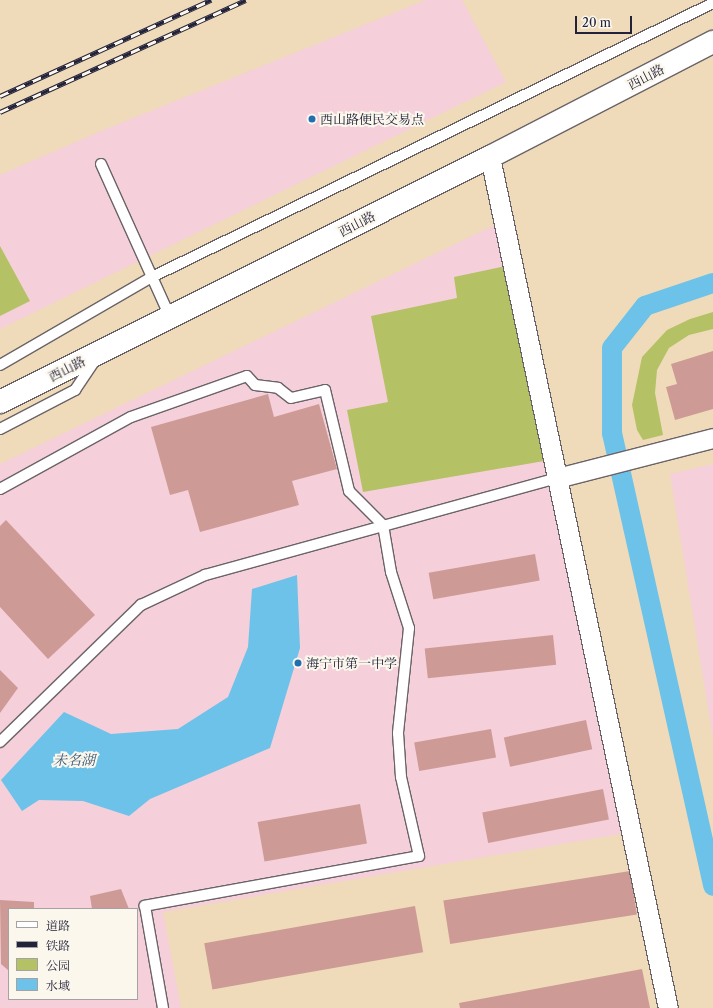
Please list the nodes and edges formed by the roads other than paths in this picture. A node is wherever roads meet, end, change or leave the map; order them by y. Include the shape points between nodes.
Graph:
1 (713, 3) edge
2 (713, 42) edge
3 (490, 157) junction
4 (101, 164) dead end
5 (152, 277) junction
6 (170, 317) junction
7 (102, 351) junction
8 (0, 365) edge
9 (0, 402) edge
10 (0, 429) edge
11 (713, 438) edge
12 (557, 478) junction
13 (0, 488) edge
14 (382, 526) junction
15 (0, 742) edge
16 (163, 1008) edge
17 (668, 1008) edge

1 - 5 lane
2 - 3 main road, 西山路
3 - 6 main road, 西山路
3 - 12 street
4 - 5 lane
5 - 6 lane
5 - 8 lane
6 - 7 main road, 西山路
7 - 9 main road, 西山路
7 - 10 lane via 75,390
11 - 12 street
12 - 14 lane
12 - 17 street
13 - 14 lane via 131,417 247,376 256,385 278,388 291,398 325,390 349,491
14 - 15 lane via 205,575 141,605
14 - 16 lane via 391,572 409,628 398,733 401,777 419,856 145,906

